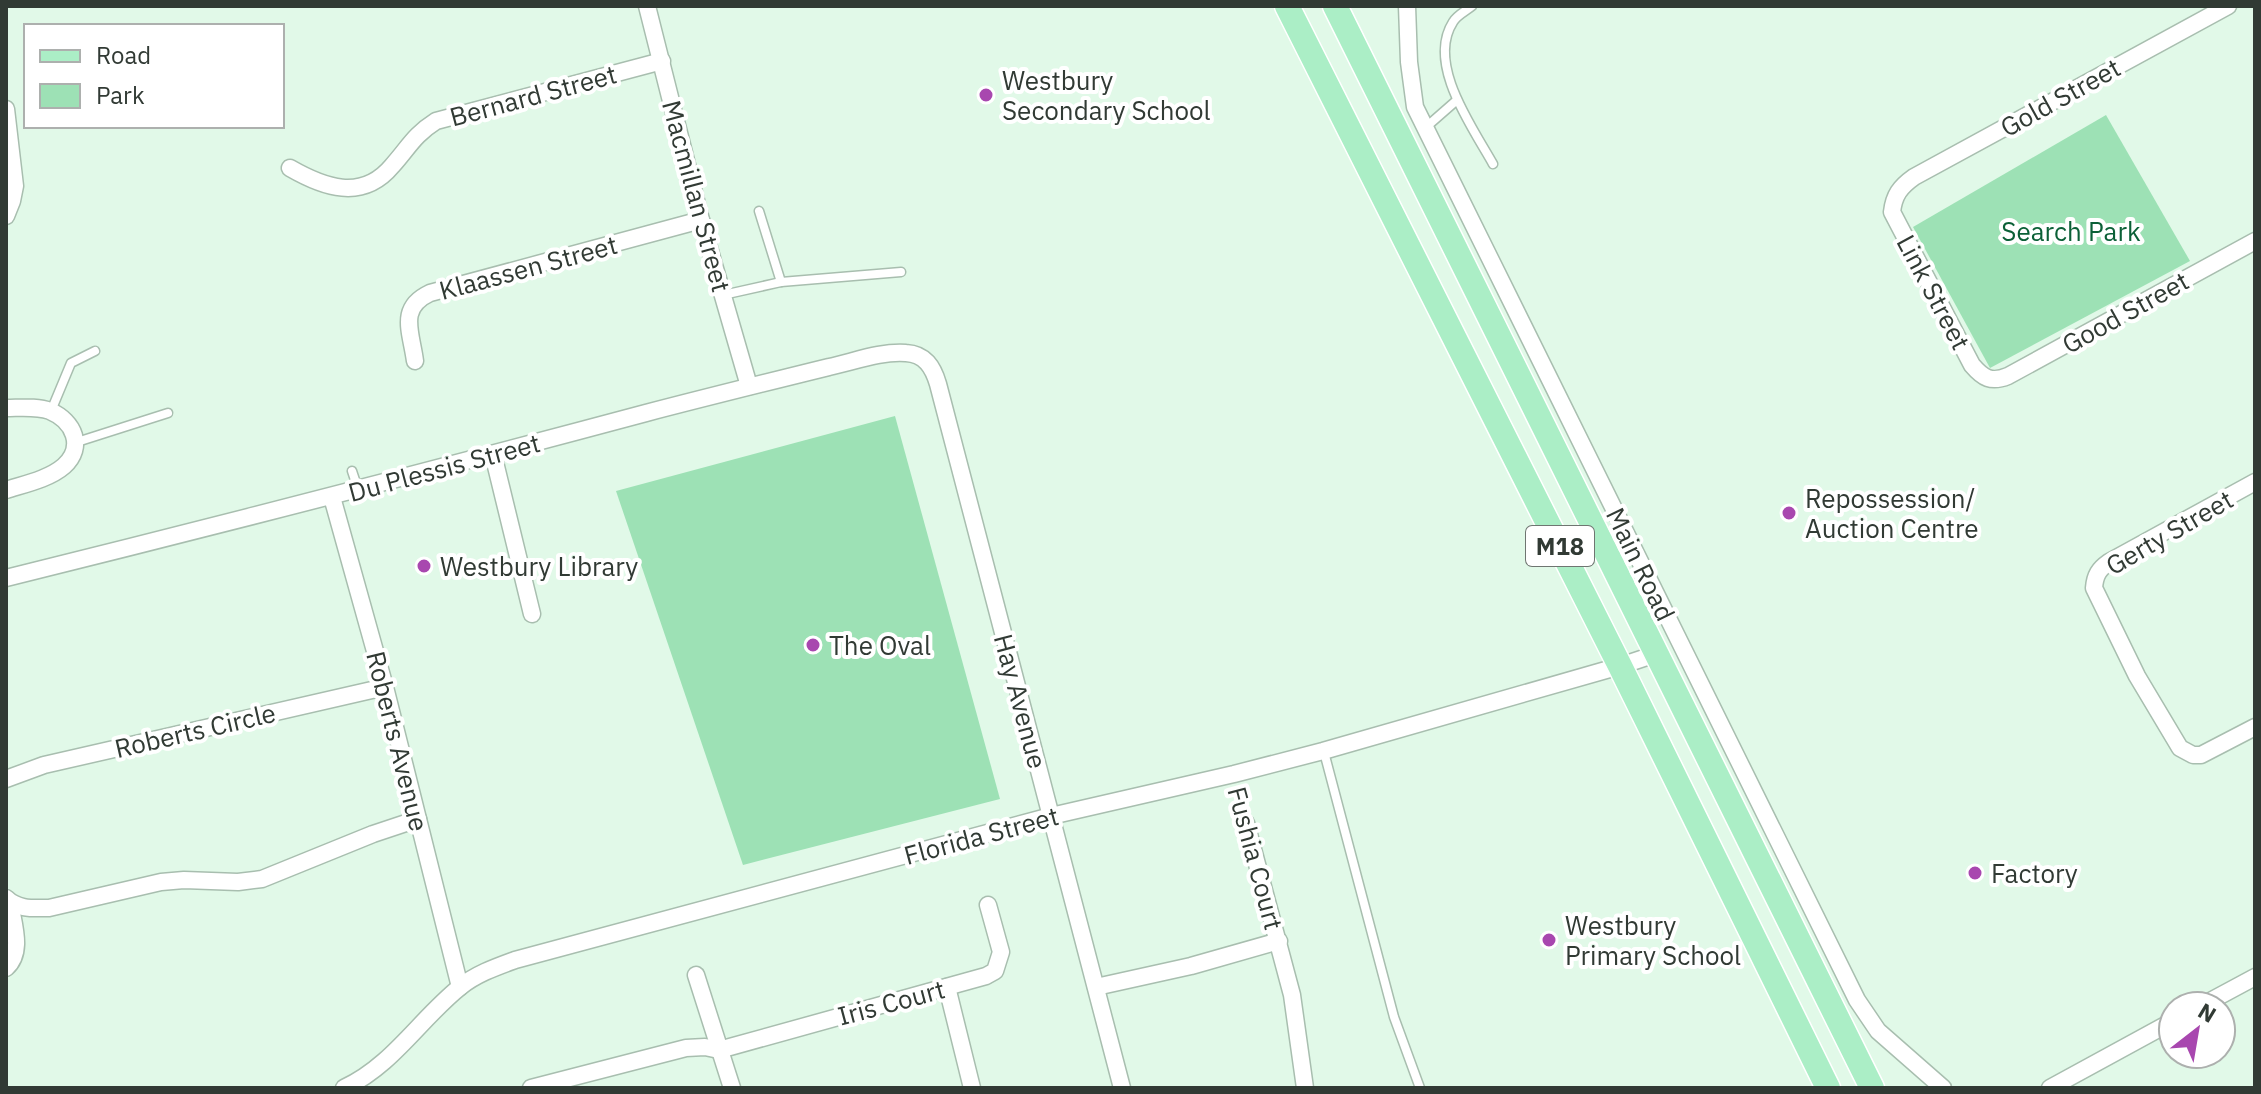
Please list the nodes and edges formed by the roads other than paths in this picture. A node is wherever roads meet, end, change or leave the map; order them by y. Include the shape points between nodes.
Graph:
1 (647, 6) edge
2 (1335, 6) edge
3 (1407, 6) edge
4 (1472, 6) edge
5 (2228, 6) edge
6 (1290, 7) edge
7 (662, 61) junction
8 (1457, 100) junction
9 (6, 109) edge
10 (1425, 128) junction
11 (1493, 164) dead end
12 (290, 168) dead end
13 (1896, 193) joint
14 (759, 211) dead end
15 (6, 216) edge
16 (701, 220) junction
17 (2255, 241) edge
18 (901, 272) dead end
19 (781, 282) junction
20 (723, 295) junction
21 (95, 351) dead end
22 (882, 355) joint
23 (415, 361) dead end
24 (1994, 380) joint
25 (749, 386) junction
26 (6, 408) edge
27 (51, 412) junction
28 (168, 413) dead end
29 (77, 442) junction
30 (493, 454) junction
31 (352, 471) dead end
32 (2255, 482) edge
33 (6, 490) edge
34 (358, 490) junction
35 (332, 497) junction
36 (6, 578) edge
37 (532, 614) dead end
38 (1656, 654) junction
39 (1620, 666) junction
40 (385, 687) junction
41 (2255, 727) edge
42 (1323, 751) junction
43 (6, 779) edge
44 (1051, 816) junction
45 (418, 819) junction
46 (1246, 823) road end
47 (8, 900) edge
48 (988, 905) dead end
49 (1279, 941) junction
50 (6, 968) edge
51 (696, 975) dead end
52 (2255, 977) edge
53 (460, 987) junction
54 (947, 987) junction
55 (1096, 987) junction
56 (2231, 990) edge
57 (2157, 1030) edge
58 (719, 1050) junction
59 (344, 1088) edge
60 (531, 1088) edge
61 (732, 1088) edge
62 (972, 1088) edge
63 (1122, 1088) edge
64 (1305, 1088) edge
65 (1420, 1088) edge
66 (1828, 1088) edge
67 (1872, 1088) edge
68 (1943, 1088) edge
69 (2050, 1088) edge

1 - 7 street, Macmillan Street
2 - 38 main road, Main Road / M18
3 - 10 street, Main Road via 1411,84
4 - 8 lane via 1454,20 1446,38 1446,64
5 - 13 street, Gold Street via 1914,177
6 - 39 main road, M18
7 - 12 street, Bernard Street via 436,121 420,131 390,169 366,184 334,187
7 - 16 street, Macmillan Street
8 - 10 lane
8 - 11 lane
9 - 15 street via 15,186
10 - 68 street, Main Road via 1857,1000 1878,1031
13 - 24 street, Link Street via 1892,212 1898,226 1972,365
14 - 19 lane
16 - 20 street, Macmillan Street
16 - 23 street, Klaassen Street via 415,300 408,314
17 - 24 street, Good Street
18 - 19 lane
19 - 20 lane
20 - 25 street, Macmillan Street
21 - 27 lane via 71,363
22 - 25 street, Du Plessis Street
22 - 44 street, Hay Avenue via 919,356 934,371
25 - 30 street, Du Plessis Street
26 - 27 street
27 - 29 street via 63,419
28 - 29 lane
29 - 33 street via 65,465
30 - 34 street, Du Plessis Street
30 - 37 street
31 - 34 lane
32 - 41 street, Gerty Street via 2109,562 2100,568 2094,588 2180,748 2201,755
34 - 35 street, Du Plessis Street
35 - 36 street, Du Plessis Street
35 - 40 street, Roberts Avenue
38 - 39 street, Florida Street
38 - 67 main road, Main Road / M18
39 - 42 street, Florida Street
39 - 66 main road, M18
40 - 43 street, Roberts Circle via 44,765
40 - 45 street, Roberts Avenue
42 - 44 street, Florida Street
42 - 65 lane via 1394,1017
44 - 53 street, Florida Street via 541,952 489,969
44 - 55 street, Hay Avenue
45 - 47 street via 262,879 161,882 49,908
45 - 53 street, Roberts Avenue
46 - 49 street, Fushia Court
47 - 50 street via 17,948
48 - 54 street, Iris Court via 1001,952 995,971
49 - 55 street
49 - 64 street, Fushia Court
51 - 58 street
52 - 56 street
53 - 59 street, Florida Street via 386,1060
54 - 58 street, Iris Court
54 - 62 street
55 - 63 street, Hay Avenue
57 - 69 street
58 - 60 street, Iris Court via 686,1048
58 - 61 street

